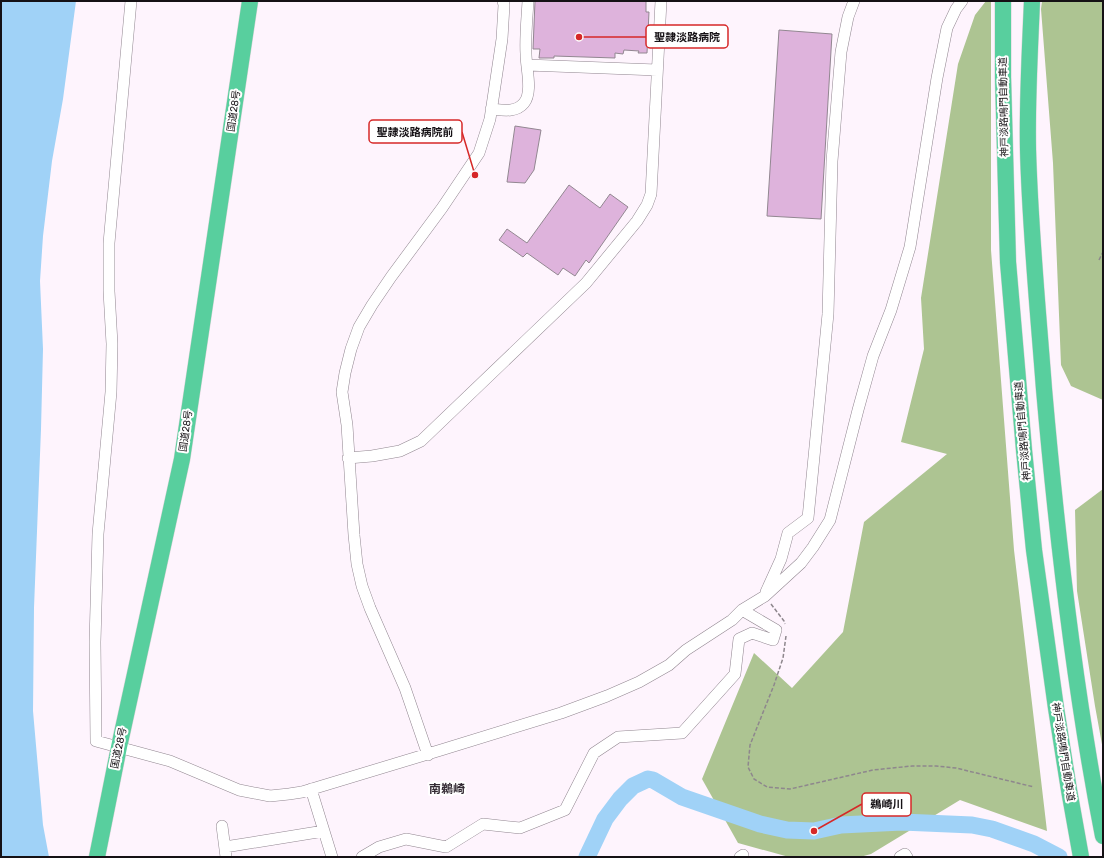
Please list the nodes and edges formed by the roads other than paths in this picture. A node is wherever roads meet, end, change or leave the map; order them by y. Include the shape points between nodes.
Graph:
1 (131, 1) edge
2 (250, 1) edge
3 (503, 1) edge
4 (528, 1) edge
5 (661, 1) edge
6 (854, 1) edge
7 (962, 1) edge
8 (1003, 1) edge
9 (1032, 1) edge
10 (527, 65) junction
11 (657, 70) junction
12 (491, 109) junction
13 (348, 458) junction
14 (765, 596) junction
15 (742, 610) junction
16 (119, 747) junction
17 (428, 755) junction
18 (311, 789) junction
19 (222, 826) dead end
20 (324, 831) junction
21 (1103, 836) edge
22 (225, 852) edge
23 (100, 855) edge
24 (332, 857) edge
25 (362, 857) edge
26 (900, 857) edge
27 (907, 857) edge
28 (1081, 857) edge

1 - 16 street via 109,243 111,376 98,534 95,642 96,741
2 - 16 highway, 国道28号 via 182,459
3 - 12 street via 502,39
4 - 10 street
5 - 11 street
6 - 14 street via 840,52 832,161 828,314 808,518 788,533 781,559
7 - 14 street via 947,28 910,247 891,310 873,356 830,520 801,563
8 - 28 highway, 神戸淡路鳴門自動車道 via 1008,262 1024,450 1034,550 1056,708
9 - 21 highway via 1028,149 1034,261 1050,455 1064,586 1093,787
10 - 11 street
10 - 12 street via 527,98 523,104 513,110
11 - 13 street via 651,194 637,221 586,283 421,441 400,451
12 - 13 street via 479,153 391,277 359,327 344,373 342,392
13 - 17 street via 357,564 362,586 405,688
14 - 15 street
15 - 17 street via 669,665 639,682 561,713
15 - 25 street via 776,630 773,640 752,633 739,639 735,674 682,733 618,737 594,753 565,810 520,828 483,824 446,847 406,839 379,847
16 - 18 street via 170,761 245,792 270,796
16 - 23 highway, 国道28号
17 - 18 street
18 - 20 street
19 - 22 street
20 - 22 street
20 - 24 street
26 - 27 street via 905,854

